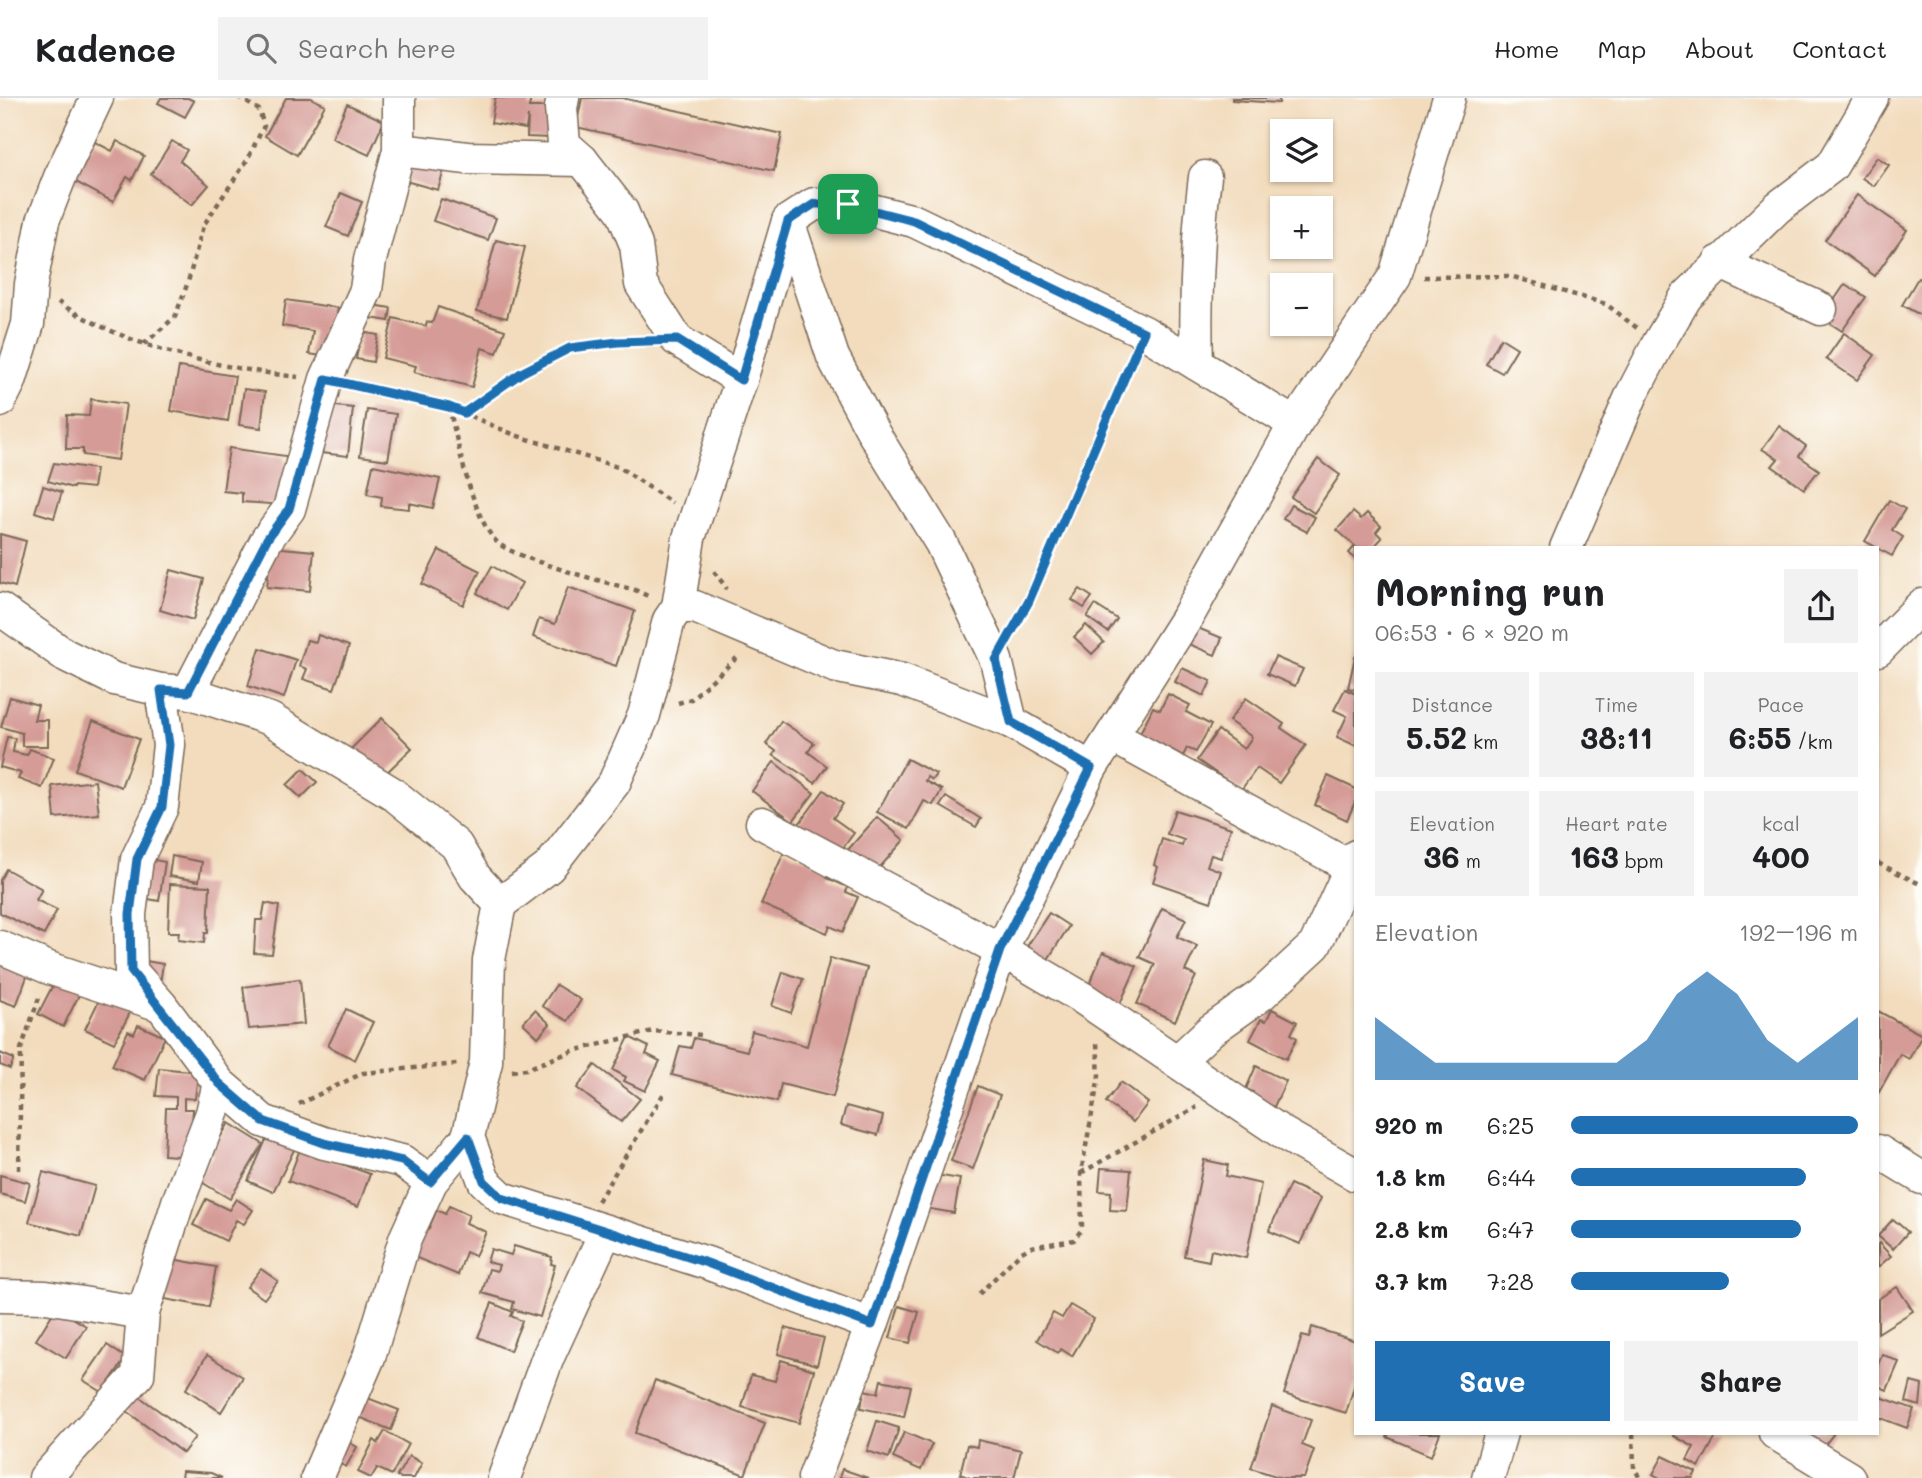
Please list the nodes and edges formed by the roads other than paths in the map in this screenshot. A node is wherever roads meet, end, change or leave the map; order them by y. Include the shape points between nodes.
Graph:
1 (97, 98) edge
2 (399, 98) edge
3 (563, 98) edge
4 (1449, 98) edge
5 (1872, 98) edge
6 (399, 150) junction
7 (582, 160) junction
8 (1205, 177) dead end
9 (788, 221) junction
10 (1719, 262) junction
11 (1821, 309) dead end
12 (1197, 364) junction
13 (741, 380) junction
14 (0, 401) edge
15 (1295, 424) junction
16 (1567, 546) edge
17 (1922, 604) edge
18 (678, 607) junction
19 (0, 609) edge
20 (1879, 648) edge
21 (174, 691) junction
22 (1011, 722) junction
23 (1112, 736) junction
24 (1091, 768) junction
25 (762, 823) dead end
26 (1354, 864) edge
27 (500, 904) junction
28 (0, 947) edge
29 (1000, 950) junction
30 (161, 1006) junction
31 (1178, 1061) junction
32 (219, 1083) junction
33 (468, 1137) junction
34 (1879, 1151) edge
35 (1354, 1174) edge
36 (1922, 1178) edge
37 (430, 1182) junction
38 (594, 1229) junction
39 (0, 1296) edge
40 (144, 1313) junction
41 (872, 1325) junction
42 (1500, 1435) edge
43 (1778, 1435) edge
44 (45, 1478) edge
45 (317, 1478) edge
46 (504, 1478) edge
47 (814, 1478) edge
48 (1488, 1478) edge
49 (1849, 1478) edge

1 - 14 street via 43,221 28,324
2 - 6 street
3 - 7 street via 564,144
4 - 15 street via 1395,276
5 - 10 street via 1832,166 1777,208
6 - 7 street via 467,158
6 - 21 street via 366,290 326,379 289,509
7 - 13 street via 622,211 636,245 641,285 677,340
8 - 12 street via 1195,289
9 - 12 street via 814,204 848,204 914,221 1144,332
9 - 13 street
9 - 22 street via 833,356 940,543 996,660
10 - 11 street
10 - 16 street via 1686,297 1658,344
12 - 15 street
13 - 18 street via 682,568
15 - 23 street via 1188,616
17 - 20 street
18 - 22 street via 695,607 834,666 902,680
18 - 27 street via 669,620 644,715 614,783 549,867
19 - 21 street via 65,655 114,678
21 - 27 street via 270,719 392,793 456,845 474,877
21 - 30 street via 162,807 137,859 130,914 131,971
22 - 24 street
23 - 24 street
23 - 26 street
24 - 29 street
25 - 29 street
26 - 31 street via 1315,945
27 - 33 street via 489,961 485,1068
28 - 30 street
29 - 31 street
29 - 41 street
30 - 32 street
31 - 35 street via 1284,1135
32 - 37 street via 263,1121 324,1143 402,1161
32 - 40 street
33 - 37 street
33 - 38 street via 484,1181 502,1198
34 - 36 street
37 - 45 street via 405,1239 369,1357
38 - 41 street via 707,1263
38 - 46 street
39 - 40 street via 46,1297
40 - 44 street via 138,1375
41 - 47 street
42 - 48 street
43 - 49 street

